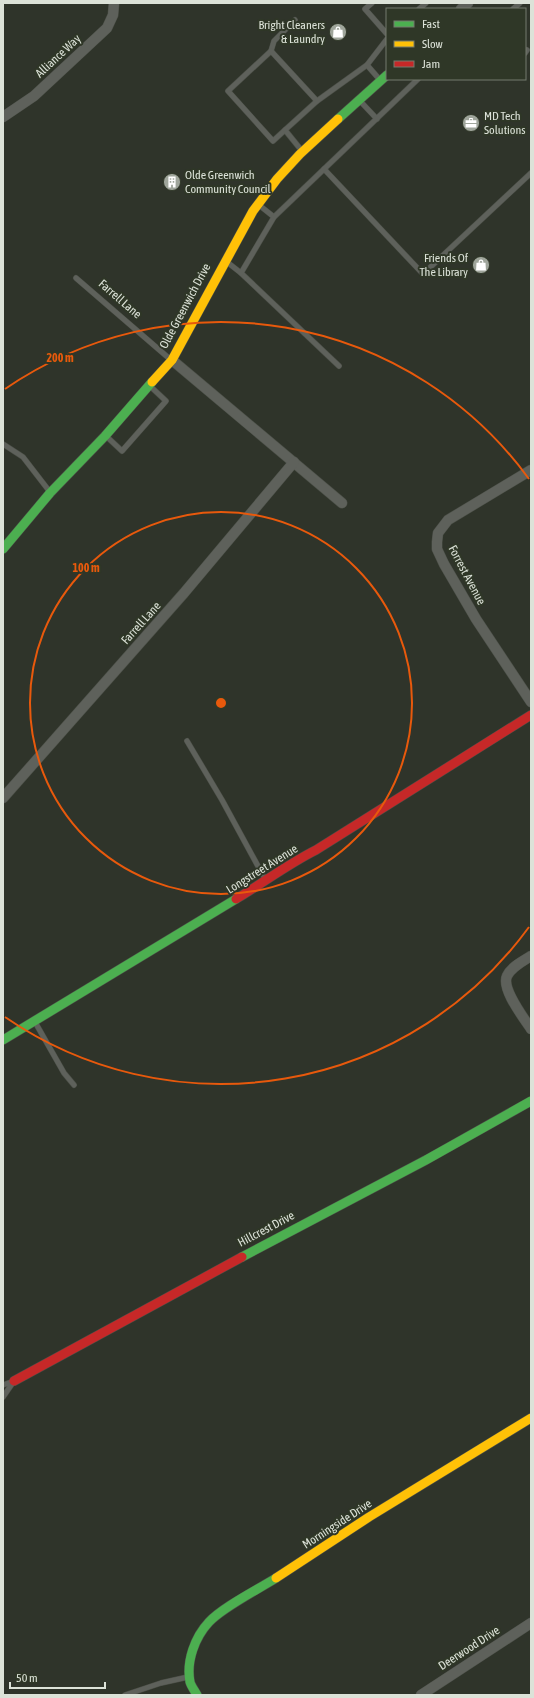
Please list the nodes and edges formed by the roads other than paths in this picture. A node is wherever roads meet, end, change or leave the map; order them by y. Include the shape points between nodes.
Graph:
1 (114, 3) edge
2 (372, 3) edge
3 (295, 20) dead end
4 (386, 33) edge
5 (386, 40) edge
6 (271, 51) junction
7 (367, 65) junction
8 (384, 78) edge
9 (417, 80) edge
10 (317, 101) junction
11 (360, 101) junction
12 (3, 117) edge
13 (377, 118) junction
14 (285, 130) junction
15 (303, 152) junction
16 (324, 169) junction
17 (531, 174) edge
18 (258, 204) junction
19 (274, 217) junction
20 (224, 260) junction
21 (241, 273) junction
22 (76, 278) dead end
23 (172, 360) junction
24 (338, 366) dead end
25 (149, 386) junction
26 (105, 436) junction
27 (3, 444) edge
28 (294, 462) junction
29 (531, 470) edge
30 (50, 493) junction
31 (342, 503) dead end
32 (3, 549) edge
33 (531, 702) edge
34 (531, 715) edge
35 (187, 741) dead end
36 (3, 798) edge
37 (266, 881) junction
38 (531, 956) edge
39 (34, 1021) junction
40 (531, 1029) edge
41 (3, 1040) edge
42 (74, 1085) dead end
43 (531, 1101) edge
44 (14, 1381) junction
45 (3, 1385) edge
46 (3, 1397) edge
47 (531, 1418) edge
48 (531, 1623) edge
49 (189, 1676) junction
50 (125, 1695) edge
51 (197, 1695) edge
52 (420, 1695) edge

1 - 12 street, Alliance Way via 113,15 107,28 34,96
2 - 4 lane via 365,9
3 - 6 lane via 274,41
5 - 7 lane
6 - 10 lane
6 - 14 lane via 228,91 273,141
7 - 8 lane
7 - 10 lane
8 - 11 street, Olde Greenwich Drive
9 - 13 lane
10 - 14 lane
11 - 13 lane
11 - 15 street, Olde Greenwich Drive
13 - 16 lane
14 - 15 lane
15 - 18 street, Olde Greenwich Drive
16 - 17 lane via 423,274
16 - 19 lane
18 - 19 lane
18 - 20 street, Olde Greenwich Drive
19 - 21 lane
20 - 21 lane
20 - 23 street, Olde Greenwich Drive
21 - 24 lane
22 - 23 lane, Farrell Lane
23 - 25 street, Olde Greenwich Drive
23 - 28 street, Farrell Lane
25 - 26 street, Olde Greenwich Drive
25 - 26 lane via 166,401 122,451
26 - 30 street, Olde Greenwich Drive
27 - 30 lane via 23,457
28 - 31 street, Farrell Lane
28 - 36 street, Farrell Lane via 232,538
29 - 33 street, Forrest Avenue via 448,520 442,526 436,542 444,564 468,605
30 - 32 street, Olde Greenwich Drive
34 - 37 street, Longstreet Avenue
35 - 37 lane
37 - 39 street, Longstreet Avenue
38 - 40 street via 517,965 505,980 507,991
39 - 41 street, Longstreet Avenue
39 - 42 lane via 64,1073
43 - 44 street, Hillcrest Drive
44 - 45 lane
44 - 46 lane
47 - 49 street, Morningside Drive via 369,1518 210,1621 194,1644 190,1655
48 - 52 street, Deerwood Drive
49 - 50 lane
49 - 51 street

